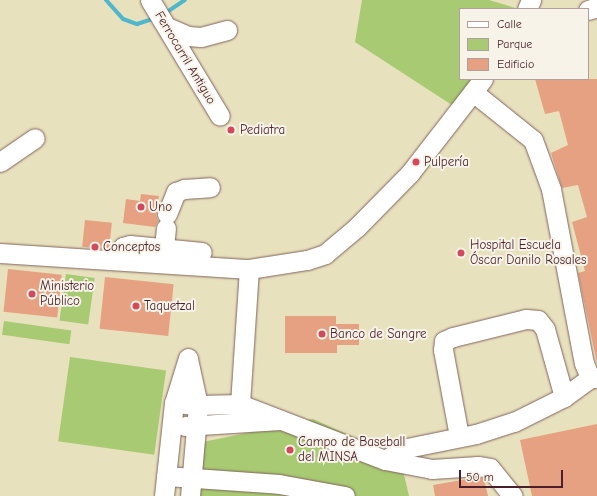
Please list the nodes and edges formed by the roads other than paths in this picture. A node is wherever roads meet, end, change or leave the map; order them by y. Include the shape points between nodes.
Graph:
1 (150, 0) edge
2 (166, 27) junction
3 (227, 30) dead end
4 (478, 86) edge
5 (220, 116) dead end
6 (35, 138) dead end
7 (0, 162) edge
8 (210, 187) dead end
9 (164, 247) junction
10 (202, 252) dead end
11 (0, 253) edge
12 (116, 260) junction
13 (249, 269) junction
14 (594, 378) edge
15 (564, 396) junction
16 (174, 403) junction
17 (240, 404) junction
18 (198, 405) junction
19 (285, 420) junction
20 (171, 426) junction
21 (197, 427) junction
22 (459, 436) junction
23 (385, 460) junction
24 (166, 476) junction
25 (192, 477) junction
26 (278, 490) edge
27 (164, 496) edge
28 (190, 496) edge
29 (345, 496) edge
30 (513, 496) edge

1 - 2 street, Ferrocarril Antiguo
2 - 3 street via 188,36 201,37
2 - 5 street, Ferrocarril Antiguo
4 - 13 street via 410,173 357,227 325,254 307,260
4 - 14 street via 533,140 551,189 584,363
6 - 7 street
8 - 9 street via 176,192 166,221
9 - 10 street
9 - 12 street via 123,247
11 - 12 street
12 - 13 street
13 - 17 street
14 - 15 street
15 - 22 street via 514,422 476,434
15 - 22 street via 545,329 538,320 526,319 453,337 444,341 443,350
16 - 18 street
16 - 18 street via 188,358
16 - 20 street
17 - 18 street
17 - 19 street
18 - 21 street
19 - 21 street
19 - 23 street
20 - 21 street
20 - 24 street
21 - 25 street
22 - 23 street via 402,449
23 - 30 street via 432,469 478,466 490,468
24 - 25 street
24 - 27 street
25 - 26 street
25 - 28 street
26 - 29 street

